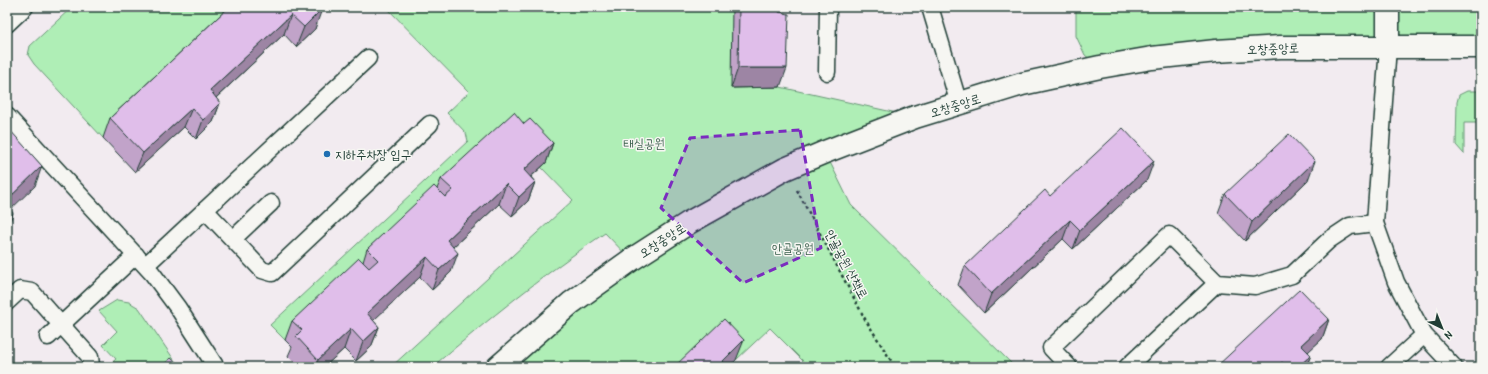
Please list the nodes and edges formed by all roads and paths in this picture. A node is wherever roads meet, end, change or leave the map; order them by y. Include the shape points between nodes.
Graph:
1 (25, 7) edge
2 (828, 7) edge
3 (930, 7) edge
4 (1388, 7) edge
5 (7, 24) edge
6 (1388, 47) junction
7 (1481, 47) edge
8 (368, 58) dead end
9 (827, 72) dead end
10 (959, 104) junction
11 (7, 116) edge
12 (430, 124) dead end
13 (785, 169) junction
14 (271, 202) dead end
15 (205, 210) junction
16 (1375, 223) junction
17 (233, 239) junction
18 (141, 260) junction
19 (1217, 283) junction
20 (7, 302) edge
21 (61, 324) junction
22 (1424, 335) junction
23 (48, 337) dead end
24 (89, 367) edge
25 (216, 367) edge
26 (498, 367) edge
27 (895, 367) edge
28 (1069, 367) edge
29 (1127, 367) edge
30 (1389, 367) edge
31 (1454, 367) edge

1 - 5 lane
2 - 9 lane
3 - 10 lane
4 - 6 street
6 - 7 street, 오창중앙로
6 - 10 street, 오창중앙로 via 1280,47 1152,58 1022,84
6 - 16 lane
8 - 15 lane
10 - 13 street, 오창중앙로 via 915,117
11 - 18 lane
12 - 17 lane via 272,273 262,270
13 - 26 street, 오창중앙로 via 690,222 631,260 571,303
13 - 27 path, 안골공원 산책로 via 865,319
14 - 17 lane
15 - 17 lane
15 - 18 lane
16 - 19 lane via 1350,226 1329,240 1292,274 1255,286
16 - 22 lane via 1396,282
18 - 21 lane
18 - 25 lane via 178,308
19 - 28 lane via 1169,235 1050,348
19 - 29 lane
20 - 21 lane via 20,290 32,292
21 - 23 lane
21 - 24 lane via 90,357
22 - 30 lane
22 - 31 lane

